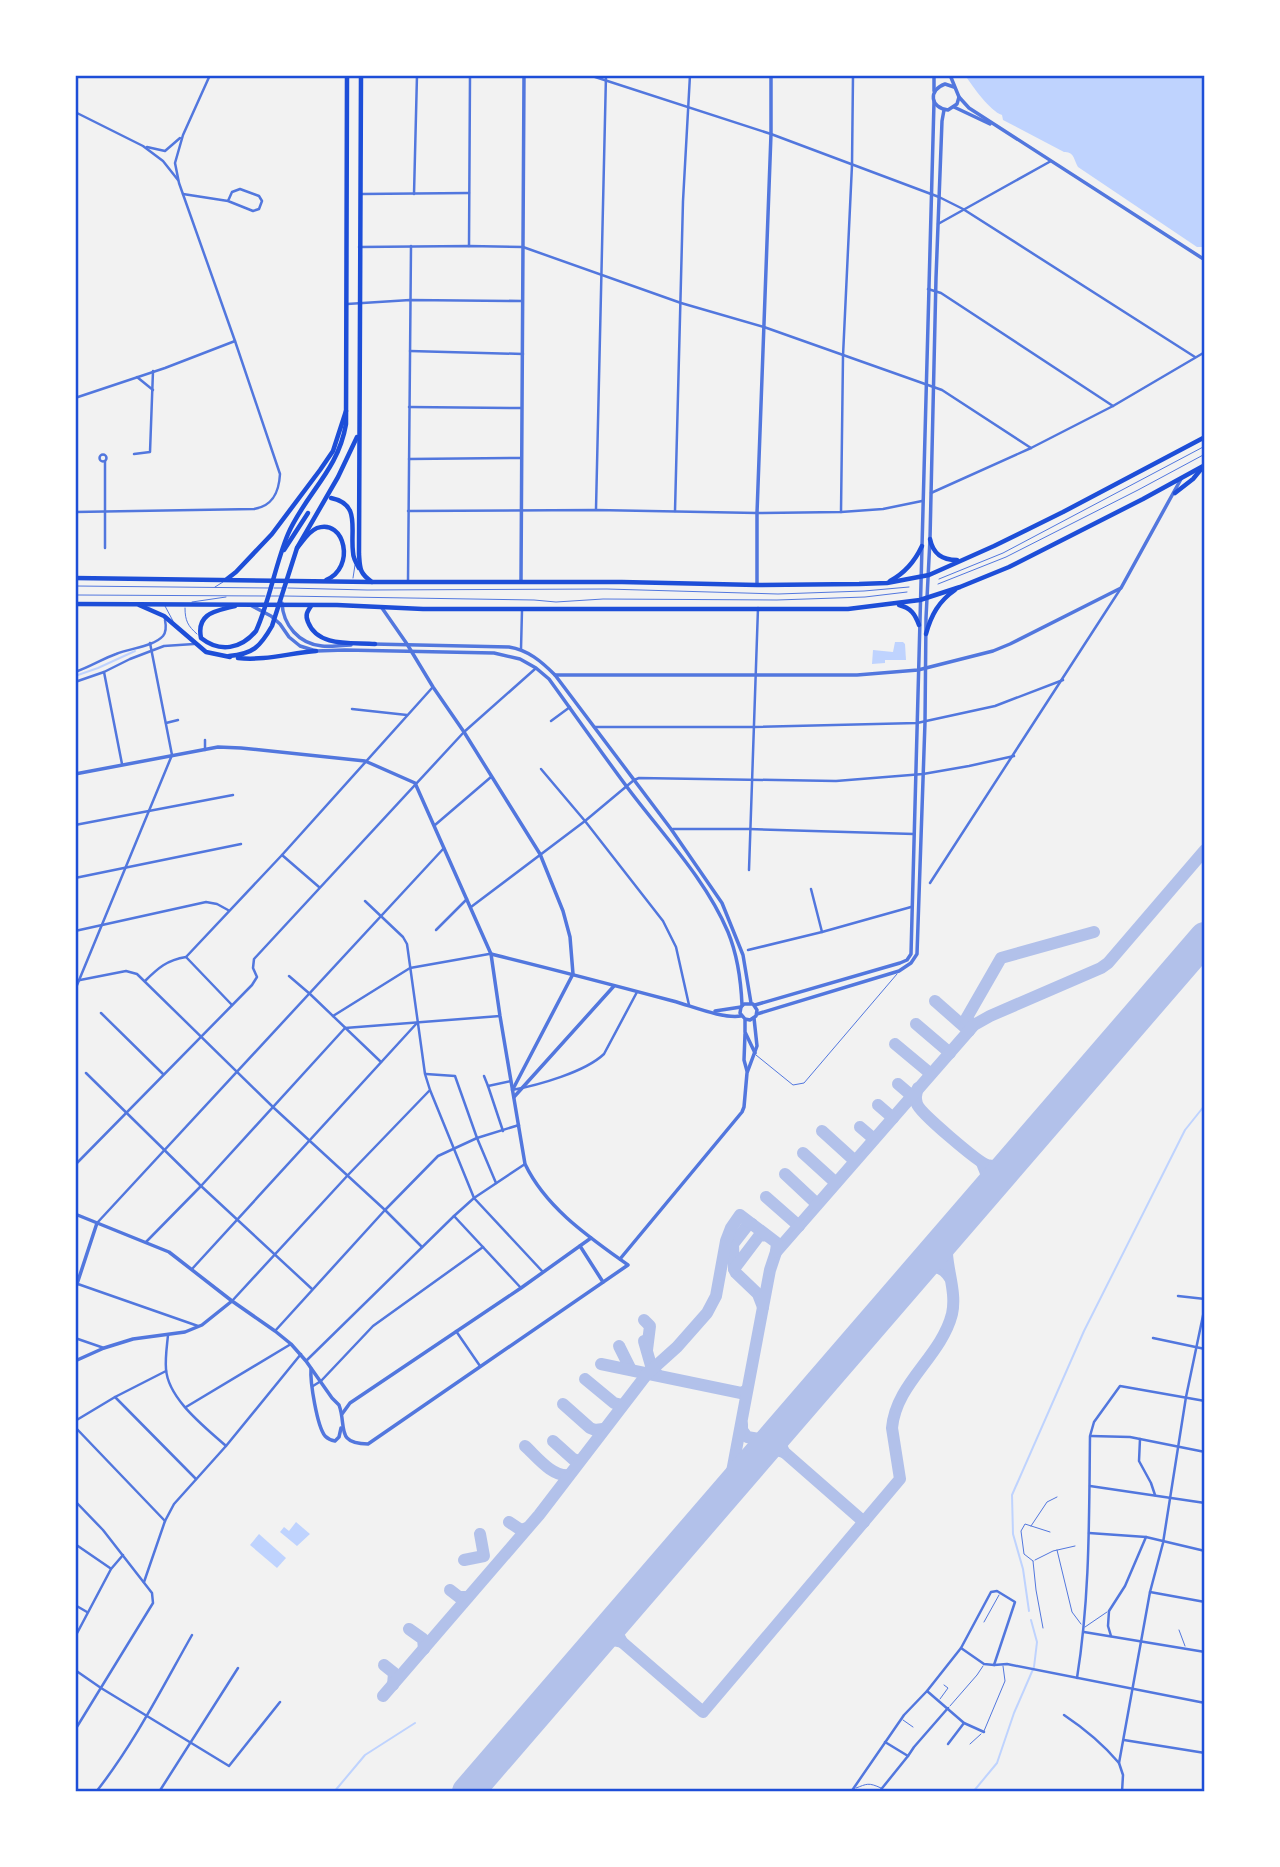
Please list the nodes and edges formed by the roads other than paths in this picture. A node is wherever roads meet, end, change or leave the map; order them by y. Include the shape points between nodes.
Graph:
1 (210, 75) edge
2 (347, 75) edge
3 (361, 75) edge
4 (417, 75) edge
5 (470, 75) edge
6 (524, 75) edge
7 (589, 75) edge
8 (606, 75) edge
9 (690, 75) edge
10 (771, 75) edge
11 (853, 75) edge
12 (934, 75) edge
13 (950, 75) edge
14 (606, 81) junction
15 (956, 88) junction
16 (933, 94) junction
17 (959, 97) junction
18 (934, 102) junction
19 (954, 107) junction
20 (689, 108) junction
21 (944, 110) junction
22 (75, 112) edge
23 (1001, 129) junction
24 (771, 134) junction
25 (183, 135) junction
26 (143, 146) junction
27 (166, 151) junction
28 (177, 156) junction
29 (1051, 161) junction
30 (164, 162) junction
31 (174, 163) junction
32 (852, 164) junction
33 (180, 183) junction
34 (470, 193) junction
35 (183, 194) junction
36 (360, 194) junction
37 (414, 194) junction
38 (931, 194) junction
39 (939, 197) junction
40 (228, 201) junction
41 (964, 209) junction
42 (938, 224) junction
43 (411, 246) junction
44 (469, 246) junction
45 (359, 247) junction
46 (523, 247) junction
47 (1205, 260) edge
48 (601, 274) junction
49 (928, 289) junction
50 (935, 290) junction
51 (410, 300) junction
52 (523, 301) junction
53 (360, 303) junction
54 (681, 303) junction
55 (347, 304) junction
56 (764, 327) junction
57 (235, 341) junction
58 (410, 351) junction
59 (1205, 352) edge
60 (523, 354) junction
61 (843, 356) junction
62 (1195, 357) junction
63 (153, 372) junction
64 (137, 377) junction
65 (926, 384) junction
66 (934, 387) junction
67 (153, 390) junction
68 (75, 398) edge
69 (1113, 406) junction
70 (409, 407) junction
71 (522, 408) junction
72 (346, 411) junction
73 (359, 425) junction
74 (1205, 437) edge
75 (1205, 446) edge
76 (1031, 448) junction
77 (134, 454) dead end
78 (1205, 454) edge
79 (522, 458) junction
80 (409, 459) junction
81 (105, 461) dead end
82 (1205, 466) edge
83 (1182, 478) junction
84 (1167, 486) junction
85 (931, 493) junction
86 (1174, 495) junction
87 (331, 499) dead end
88 (922, 501) junction
89 (408, 510) junction
90 (596, 510) junction
91 (522, 511) junction
92 (675, 511) junction
93 (75, 512) edge
94 (105, 512) junction
95 (841, 512) junction
96 (309, 513) dead end
97 (757, 513) junction
98 (930, 539) junction
99 (922, 546) junction
100 (105, 548) dead end
101 (297, 548) junction
102 (359, 554) junction
103 (280, 556) junction
104 (961, 561) junction
105 (356, 562) junction
106 (360, 570) junction
107 (929, 575) junction
108 (921, 577) junction
109 (75, 578) edge
110 (939, 579) dead end
111 (225, 580) junction
112 (324, 581) junction
113 (521, 581) junction
114 (353, 582) junction
115 (372, 582) junction
116 (408, 582) junction
117 (705, 583) junction
118 (887, 583) junction
119 (938, 584) dead end
120 (757, 585) junction
121 (75, 586) edge
122 (215, 587) junction
123 (909, 587) dead end
124 (960, 587) junction
125 (1121, 589) junction
126 (356, 590) junction
127 (907, 592) dead end
128 (704, 593) junction
129 (282, 594) junction
130 (75, 595) edge
131 (158, 596) junction
132 (231, 596) junction
133 (928, 598) junction
134 (920, 600) junction
135 (75, 604) edge
136 (135, 604) junction
137 (163, 604) junction
138 (186, 604) junction
139 (894, 604) junction
140 (235, 606) junction
141 (252, 606) junction
142 (312, 606) junction
143 (382, 608) junction
144 (522, 608) junction
145 (758, 608) junction
146 (164, 616) junction
147 (919, 625) junction
148 (179, 630) junction
149 (926, 634) junction
150 (201, 638) junction
151 (150, 643) junction
152 (196, 643) junction
153 (375, 644) junction
154 (407, 645) junction
155 (521, 649) junction
156 (151, 651) junction
157 (316, 651) junction
158 (411, 651) junction
159 (229, 656) junction
160 (536, 668) junction
161 (925, 668) junction
162 (918, 670) junction
163 (75, 671) edge
164 (104, 672) junction
165 (555, 675) junction
166 (755, 675) junction
167 (1063, 680) junction
168 (75, 682) edge
169 (433, 687) junction
170 (570, 708) junction
171 (352, 709) dead end
172 (407, 715) junction
173 (178, 720) dead end
174 (551, 721) dead end
175 (925, 722) junction
176 (166, 723) junction
177 (917, 723) junction
178 (593, 727) junction
179 (754, 727) junction
180 (464, 732) junction
181 (205, 740) dead end
182 (205, 750) junction
183 (172, 755) junction
184 (1014, 756) junction
185 (365, 761) junction
186 (122, 765) junction
187 (541, 769) dead end
188 (75, 774) edge
189 (923, 774) junction
190 (916, 775) junction
191 (491, 777) junction
192 (752, 779) junction
193 (634, 780) junction
194 (415, 783) junction
195 (627, 787) junction
196 (233, 795) dead end
197 (149, 812) junction
198 (585, 821) junction
199 (75, 825) edge
200 (435, 825) junction
201 (671, 829) junction
202 (749, 829) junction
203 (914, 834) junction
204 (241, 844) dead end
205 (444, 848) junction
206 (540, 854) junction
207 (282, 855) junction
208 (126, 868) junction
209 (748, 870) dead end
210 (75, 878) edge
211 (930, 883) dead end
212 (319, 887) junction
213 (811, 888) dead end
214 (467, 899) junction
215 (365, 901) dead end
216 (918, 905) junction
217 (911, 906) junction
218 (471, 907) junction
219 (229, 911) junction
220 (382, 915) junction
221 (102, 926) junction
222 (75, 930) edge
223 (436, 930) dead end
224 (822, 932) junction
225 (748, 950) dead end
226 (492, 954) junction
227 (186, 957) junction
228 (900, 963) junction
229 (410, 968) junction
230 (899, 971) junction
231 (573, 974) junction
232 (289, 976) dead end
233 (77, 981) edge
234 (145, 981) junction
235 (614, 986) junction
236 (75, 990) edge
237 (637, 992) junction
238 (310, 994) junction
239 (753, 1004) junction
240 (232, 1006) junction
241 (690, 1006) junction
242 (741, 1006) junction
243 (707, 1011) junction
244 (101, 1013) dead end
245 (333, 1016) junction
246 (500, 1016) junction
247 (756, 1016) junction
248 (743, 1018) junction
249 (417, 1023) junction
250 (345, 1028) junction
251 (745, 1032) junction
252 (202, 1036) junction
253 (755, 1053) junction
254 (381, 1062) junction
255 (238, 1072) junction
256 (86, 1073) dead end
257 (747, 1073) junction
258 (163, 1074) junction
259 (425, 1074) junction
260 (484, 1076) dead end
261 (511, 1081) junction
262 (488, 1086) junction
263 (521, 1088) junction
264 (430, 1090) junction
265 (513, 1090) junction
266 (514, 1097) junction
267 (274, 1108) junction
268 (126, 1113) junction
269 (519, 1125) junction
270 (503, 1131) junction
271 (477, 1138) junction
272 (309, 1141) junction
273 (453, 1148) junction
274 (163, 1151) junction
275 (525, 1164) junction
276 (75, 1166) edge
277 (348, 1175) junction
278 (496, 1183) junction
279 (201, 1186) junction
280 (474, 1198) junction
281 (385, 1210) junction
282 (75, 1214) edge
283 (454, 1216) junction
284 (237, 1219) junction
285 (96, 1223) junction
286 (591, 1238) junction
287 (145, 1242) junction
288 (580, 1246) junction
289 (422, 1247) junction
290 (483, 1247) junction
291 (275, 1255) junction
292 (620, 1259) junction
293 (192, 1269) junction
294 (543, 1272) junction
295 (603, 1282) junction
296 (76, 1284) edge
297 (521, 1288) junction
298 (312, 1289) junction
299 (75, 1290) edge
300 (1178, 1296) dead end
301 (1205, 1299) edge
302 (232, 1301) junction
303 (1205, 1306) edge
304 (198, 1326) junction
305 (275, 1331) junction
306 (456, 1331) junction
307 (168, 1335) junction
308 (75, 1338) edge
309 (1153, 1339) dead end
310 (291, 1344) junction
311 (1195, 1347) junction
312 (104, 1348) junction
313 (1205, 1349) edge
314 (301, 1354) junction
315 (75, 1361) edge
316 (306, 1361) junction
317 (480, 1366) junction
318 (311, 1370) junction
319 (166, 1371) junction
320 (321, 1381) junction
321 (312, 1386) junction
322 (115, 1397) junction
323 (1186, 1397) junction
324 (1205, 1401) edge
325 (350, 1403) junction
326 (339, 1405) junction
327 (185, 1408) junction
328 (342, 1414) junction
329 (75, 1421) edge
330 (75, 1427) edge
331 (341, 1428) junction
332 (1090, 1436) junction
333 (1140, 1439) junction
334 (226, 1446) junction
335 (1178, 1447) junction
336 (1205, 1452) edge
337 (196, 1479) junction
338 (1089, 1486) junction
339 (1154, 1494) junction
340 (1057, 1497) dead end
341 (1171, 1497) junction
342 (75, 1501) edge
343 (1205, 1503) edge
344 (165, 1521) junction
345 (1030, 1526) junction
346 (1050, 1532) dead end
347 (1089, 1533) junction
348 (1146, 1537) junction
349 (1163, 1543) junction
350 (75, 1544) edge
351 (1075, 1546) dead end
352 (1057, 1550) junction
353 (1205, 1551) edge
354 (123, 1555) junction
355 (1033, 1561) junction
356 (111, 1569) junction
357 (144, 1582) junction
358 (1150, 1592) junction
359 (1000, 1593) junction
360 (1205, 1602) edge
361 (75, 1605) edge
362 (1110, 1611) junction
363 (88, 1613) junction
364 (984, 1622) dead end
365 (1085, 1627) junction
366 (1043, 1628) dead end
367 (1180, 1630) dead end
368 (1084, 1632) junction
369 (192, 1634) dead end
370 (1111, 1636) junction
371 (75, 1637) edge
372 (1142, 1642) junction
373 (961, 1648) junction
374 (1185, 1648) junction
375 (1205, 1652) edge
376 (984, 1664) junction
377 (1005, 1664) junction
378 (994, 1665) junction
379 (238, 1668) dead end
380 (75, 1670) edge
381 (1077, 1678) junction
382 (944, 1685) dead end
383 (101, 1688) junction
384 (1133, 1688) junction
385 (927, 1691) junction
386 (939, 1701) junction
387 (280, 1702) dead end
388 (1205, 1703) edge
389 (948, 1708) junction
390 (147, 1715) junction
391 (1064, 1716) dead end
392 (901, 1718) junction
393 (964, 1723) junction
394 (913, 1727) dead end
395 (75, 1730) edge
396 (984, 1732) junction
397 (1124, 1740) junction
398 (885, 1742) junction
399 (190, 1743) junction
400 (948, 1744) dead end
401 (970, 1744) dead end
402 (1205, 1753) edge
403 (908, 1756) junction
404 (1119, 1763) junction
405 (854, 1787) junction
406 (881, 1790) edge
407 (96, 1792) edge
408 (159, 1792) edge
409 (851, 1792) edge
410 (887, 1792) edge
411 (1122, 1792) edge

1 - 25 street
2 - 55 main road
3 - 36 main road
4 - 37 street
5 - 34 street
6 - 46 street
7 - 14 street
8 - 14 street
9 - 20 street
10 - 24 street
11 - 32 street
12 - 16 street
13 - 15 street
14 - 20 street
14 - 48 street
15 - 16 street via 941,85
15 - 17 street
16 - 18 street
17 - 19 street
17 - 23 street
18 - 21 street
18 - 38 street
19 - 21 street
19 - 23 street
20 - 24 street
20 - 54 street
21 - 39 street
22 - 26 street
23 - 29 street
24 - 32 street
24 - 56 street
25 - 27 street
25 - 28 street
26 - 27 street
26 - 30 street
27 - 28 street via 173,150
27 - 30 street
28 - 31 street
29 - 41 street
29 - 47 street
30 - 31 street
30 - 33 street
31 - 33 street
32 - 38 street
32 - 61 street
33 - 35 street
34 - 37 street
34 - 44 street
35 - 40 street
35 - 57 street
36 - 37 street
36 - 45 main road
38 - 39 street
38 - 49 street
39 - 41 street
39 - 42 street
40 - 40 street via 253,211 262,201 240,188
41 - 42 street
41 - 62 street
42 - 50 street
43 - 44 street
43 - 45 street
43 - 51 street
44 - 46 street
45 - 53 main road
46 - 48 street
46 - 52 street
48 - 54 street
48 - 90 street
49 - 50 street
49 - 65 street
50 - 66 street
50 - 69 street
51 - 52 street
51 - 53 street
51 - 58 street
52 - 60 street
53 - 55 street
53 - 73 main road
54 - 56 street
54 - 92 street
55 - 72 main road
56 - 61 street
56 - 97 street
57 - 63 street
57 - 94 street via 279,474 272,499 254,509
58 - 60 street
58 - 70 street
59 - 62 street
60 - 71 street
61 - 65 street
61 - 95 street
62 - 69 street
63 - 64 street
63 - 67 street
64 - 67 street
64 - 68 street
65 - 66 street
65 - 88 street
66 - 76 street
66 - 85 street
67 - 77 street via 150,452
69 - 76 street
70 - 71 street
70 - 80 street
71 - 79 street
72 - 103 main road via 340,451 289,532
72 - 111 main road via 333,451 320,470 272,534
73 - 101 main road via 338,477
73 - 102 main road
74 - 104 main road
75 - 110 lane via 1003,552
76 - 85 street
78 - 119 lane via 1006,557
79 - 80 street
79 - 91 street
80 - 89 street
81 - 94 street
82 - 83 main road
82 - 86 main road
83 - 84 main road
83 - 86 street
84 - 86 street
84 - 124 main road via 1009,567
85 - 98 street
86 - 125 street
87 - 105 main road via 343,502 352,515
88 - 95 street
88 - 99 street
89 - 91 street
89 - 116 street
90 - 91 street
90 - 92 street
91 - 113 street
92 - 97 street
93 - 94 street
94 - 100 street
95 - 97 street
96 - 103 main road
97 - 120 street
98 - 104 main road via 938,555
98 - 107 street
99 - 108 street
99 - 118 main road via 911,565
101 - 112 main road via 319,527 337,531 344,548 341,568
101 - 129 main road
102 - 105 lane
102 - 106 main road
103 - 150 main road via 256,631 229,648
104 - 107 main road
105 - 106 main road
105 - 114 lane
106 - 115 main road
107 - 108 main road
107 - 133 street
108 - 118 main road
108 - 134 street
109 - 111 main road
111 - 112 main road
111 - 122 lane
112 - 114 main road
113 - 116 main road
113 - 117 main road
114 - 115 main road
114 - 126 lane
115 - 116 main road
117 - 120 main road
117 - 128 lane
118 - 120 main road
121 - 122 lane
122 - 126 lane
123 - 128 lane via 790,594
124 - 133 main road
124 - 149 main road via 936,608
125 - 161 street via 993,651
125 - 167 street
126 - 128 lane
127 - 132 lane via 865,597 556,602
129 - 153 street via 282,614 297,636 321,646
129 - 159 main road via 261,645
130 - 131 lane
131 - 132 lane
131 - 137 lane
132 - 138 lane
133 - 134 main road
133 - 149 street
134 - 139 main road
134 - 147 street
135 - 136 main road
136 - 137 main road
136 - 146 main road
137 - 138 main road
137 - 148 lane
138 - 140 main road
138 - 150 lane via 185,619
139 - 145 main road via 848,609
139 - 147 main road via 913,611
140 - 141 main road
140 - 150 main road via 203,619
141 - 142 main road
141 - 157 street via 271,616 300,646
142 - 143 main road
142 - 153 main road via 306,618 316,634 332,641
143 - 144 main road
143 - 154 street
144 - 145 main road
144 - 155 street
145 - 166 street
146 - 148 main road
146 - 151 street via 166,630
147 - 162 street
148 - 152 main road
149 - 161 street
151 - 156 street
151 - 163 street
152 - 156 street
152 - 159 main road via 210,654
153 - 154 street
154 - 155 street
154 - 158 street
155 - 165 street
156 - 164 street
156 - 176 street
157 - 158 street
157 - 159 main road via 258,659
158 - 160 street via 494,653
158 - 169 street
160 - 170 street
160 - 180 street
161 - 162 street
161 - 175 street
162 - 166 street via 857,676
162 - 177 street
164 - 168 street
164 - 186 street
165 - 166 street
165 - 178 street
166 - 179 street
167 - 175 street via 995,706
167 - 184 street
169 - 172 street
169 - 180 street
170 - 174 street
170 - 195 street
171 - 172 street
172 - 185 street
173 - 176 street
175 - 177 street
175 - 189 street
176 - 183 street
177 - 179 street
177 - 190 street
178 - 179 street
178 - 193 street
179 - 192 street
180 - 191 street
180 - 194 street
181 - 182 street
182 - 183 street
182 - 185 street via 241,748
183 - 186 street
183 - 197 street
184 - 189 street
184 - 211 street
185 - 194 street
185 - 207 street
186 - 188 street
187 - 198 street
189 - 190 street
189 - 216 street
190 - 192 street via 836,781
190 - 203 street
191 - 200 street
191 - 206 street
192 - 193 street
192 - 202 street
193 - 195 street
193 - 201 street
194 - 200 street
194 - 212 street
195 - 198 street
195 - 242 street via 692,871 723,924 736,958
196 - 197 street
197 - 199 street
197 - 208 street
198 - 206 street
198 - 241 street via 663,921 676,947
200 - 205 street
201 - 202 street
201 - 239 street via 722,903 743,955
202 - 203 street
202 - 209 street
203 - 217 street
204 - 208 street
205 - 214 street
205 - 220 street
206 - 218 street
206 - 231 street via 563,911
207 - 212 street
207 - 219 street
208 - 210 street
208 - 221 street
212 - 240 street via 254,959 257,977
213 - 224 street
214 - 218 street
214 - 223 street
215 - 220 street
216 - 217 street
216 - 230 street via 917,954
217 - 224 street
217 - 228 street via 911,954
218 - 226 street
219 - 221 street via 206,902
219 - 227 street
220 - 229 street via 407,944
220 - 238 street
221 - 222 street
221 - 233 street
224 - 225 street
226 - 229 street
226 - 231 street
226 - 246 street
227 - 234 street via 170,960
227 - 240 street
228 - 230 lane
228 - 239 street
229 - 245 street
229 - 249 street
230 - 247 street
230 - 253 lane via 804,1083 793,1085
231 - 235 street
231 - 265 street
232 - 238 street
233 - 234 street via 127,971
233 - 236 street
234 - 252 street
235 - 237 street
235 - 263 street
237 - 241 street
237 - 263 street via 597,1061
238 - 245 street
238 - 255 street
239 - 242 street
239 - 247 street
240 - 252 street
241 - 243 street
242 - 243 street
242 - 248 street
243 - 248 street
244 - 258 street
245 - 250 street
246 - 249 street
246 - 261 street
247 - 248 street
247 - 253 street
248 - 251 street
249 - 250 street
249 - 254 street
249 - 259 street
250 - 254 street
250 - 267 street
251 - 253 street
251 - 257 street
252 - 255 street
252 - 258 street
253 - 257 street
254 - 272 street
255 - 267 street
255 - 274 street
256 - 268 street
257 - 292 street via 742,1112
258 - 268 street
259 - 264 street
259 - 271 street via 455,1076
260 - 262 street
261 - 262 street
261 - 265 street
262 - 270 street
263 - 265 street
263 - 266 street
264 - 273 street
264 - 277 street
265 - 266 street
266 - 269 street
267 - 272 street
267 - 279 street
268 - 274 street
268 - 276 street
269 - 270 street
269 - 275 street
270 - 271 street
271 - 273 street
271 - 278 street
272 - 277 street
272 - 284 street
273 - 280 street
273 - 281 street via 438,1156
274 - 279 street
274 - 285 street
275 - 278 street
275 - 286 street via 563,1216
277 - 281 street
277 - 291 street
278 - 280 street
279 - 284 street
279 - 287 street
280 - 283 street
280 - 294 street
281 - 289 street
281 - 298 street
282 - 285 street
283 - 289 street
283 - 290 street
284 - 291 street
284 - 293 street
285 - 287 street
285 - 296 street
286 - 288 street
286 - 292 street
287 - 293 street
288 - 294 street
288 - 295 street
289 - 316 street
290 - 297 street
290 - 320 street via 373,1326
291 - 298 street
291 - 302 street
292 - 295 street via 628,1265
293 - 302 street
294 - 297 street
295 - 317 street
296 - 299 street
296 - 304 street
297 - 306 street
298 - 305 street
300 - 301 street
302 - 304 street
302 - 305 street
303 - 311 street
304 - 307 street
305 - 310 street
306 - 317 street
306 - 325 street
307 - 312 street
307 - 319 street
308 - 312 street
309 - 311 street
310 - 314 street
310 - 327 street
311 - 313 street
311 - 323 street
312 - 315 street
314 - 316 street
314 - 334 street
316 - 318 street
317 - 331 street via 368,1444 351,1441
318 - 320 street
318 - 321 street
319 - 322 street
319 - 327 street
320 - 321 street
320 - 326 street
321 - 331 street via 325,1436 334,1441
322 - 329 street
322 - 337 street
323 - 324 street
323 - 332 street via 1120,1386 1094,1422
323 - 335 street
325 - 326 street
325 - 328 street
326 - 328 street
327 - 334 street
328 - 331 street
330 - 344 street
332 - 333 street
332 - 338 street
333 - 335 street
333 - 339 street via 1139,1461
334 - 337 street
335 - 336 street
335 - 341 street
337 - 344 street
338 - 339 street
338 - 347 street
339 - 341 street
340 - 345 lane via 1047,1502
341 - 343 street
341 - 349 street
342 - 354 street
344 - 357 street
345 - 346 lane
345 - 355 lane via 1025,1524 1021,1531 1024,1554
347 - 348 street
347 - 365 street
348 - 349 street
348 - 362 street
349 - 353 street
349 - 358 street
350 - 356 street
351 - 352 lane
352 - 355 lane
352 - 365 lane via 1072,1612
354 - 356 street
354 - 357 street
355 - 366 lane
356 - 363 street
357 - 383 street via 153,1603
358 - 360 street
358 - 372 street
359 - 364 lane
359 - 373 street via 991,1592
359 - 378 street via 1015,1602
361 - 363 street
362 - 365 lane
362 - 370 street
363 - 371 street
365 - 368 street
367 - 374 lane
368 - 370 street
368 - 381 street
369 - 390 street
370 - 372 street
372 - 374 street
372 - 384 street
373 - 376 street
373 - 385 street
374 - 375 street
376 - 378 street
376 - 389 lane
377 - 378 street
377 - 381 street
377 - 396 lane via 1005,1684
379 - 399 street
380 - 383 street
381 - 384 street
382 - 386 lane via 948,1688
383 - 390 street
383 - 395 street
384 - 388 street
384 - 397 street
385 - 386 street
385 - 392 street
386 - 389 street
387 - 399 street via 229,1766
389 - 393 street
389 - 403 street
390 - 399 street
390 - 407 street
391 - 404 street
392 - 394 lane
392 - 398 street
393 - 396 street
393 - 400 street
396 - 401 lane
397 - 402 street
397 - 404 street
398 - 403 street
398 - 405 street
399 - 408 street
403 - 406 street
404 - 411 street
405 - 406 lane via 869,1783
405 - 409 street
406 - 410 street

